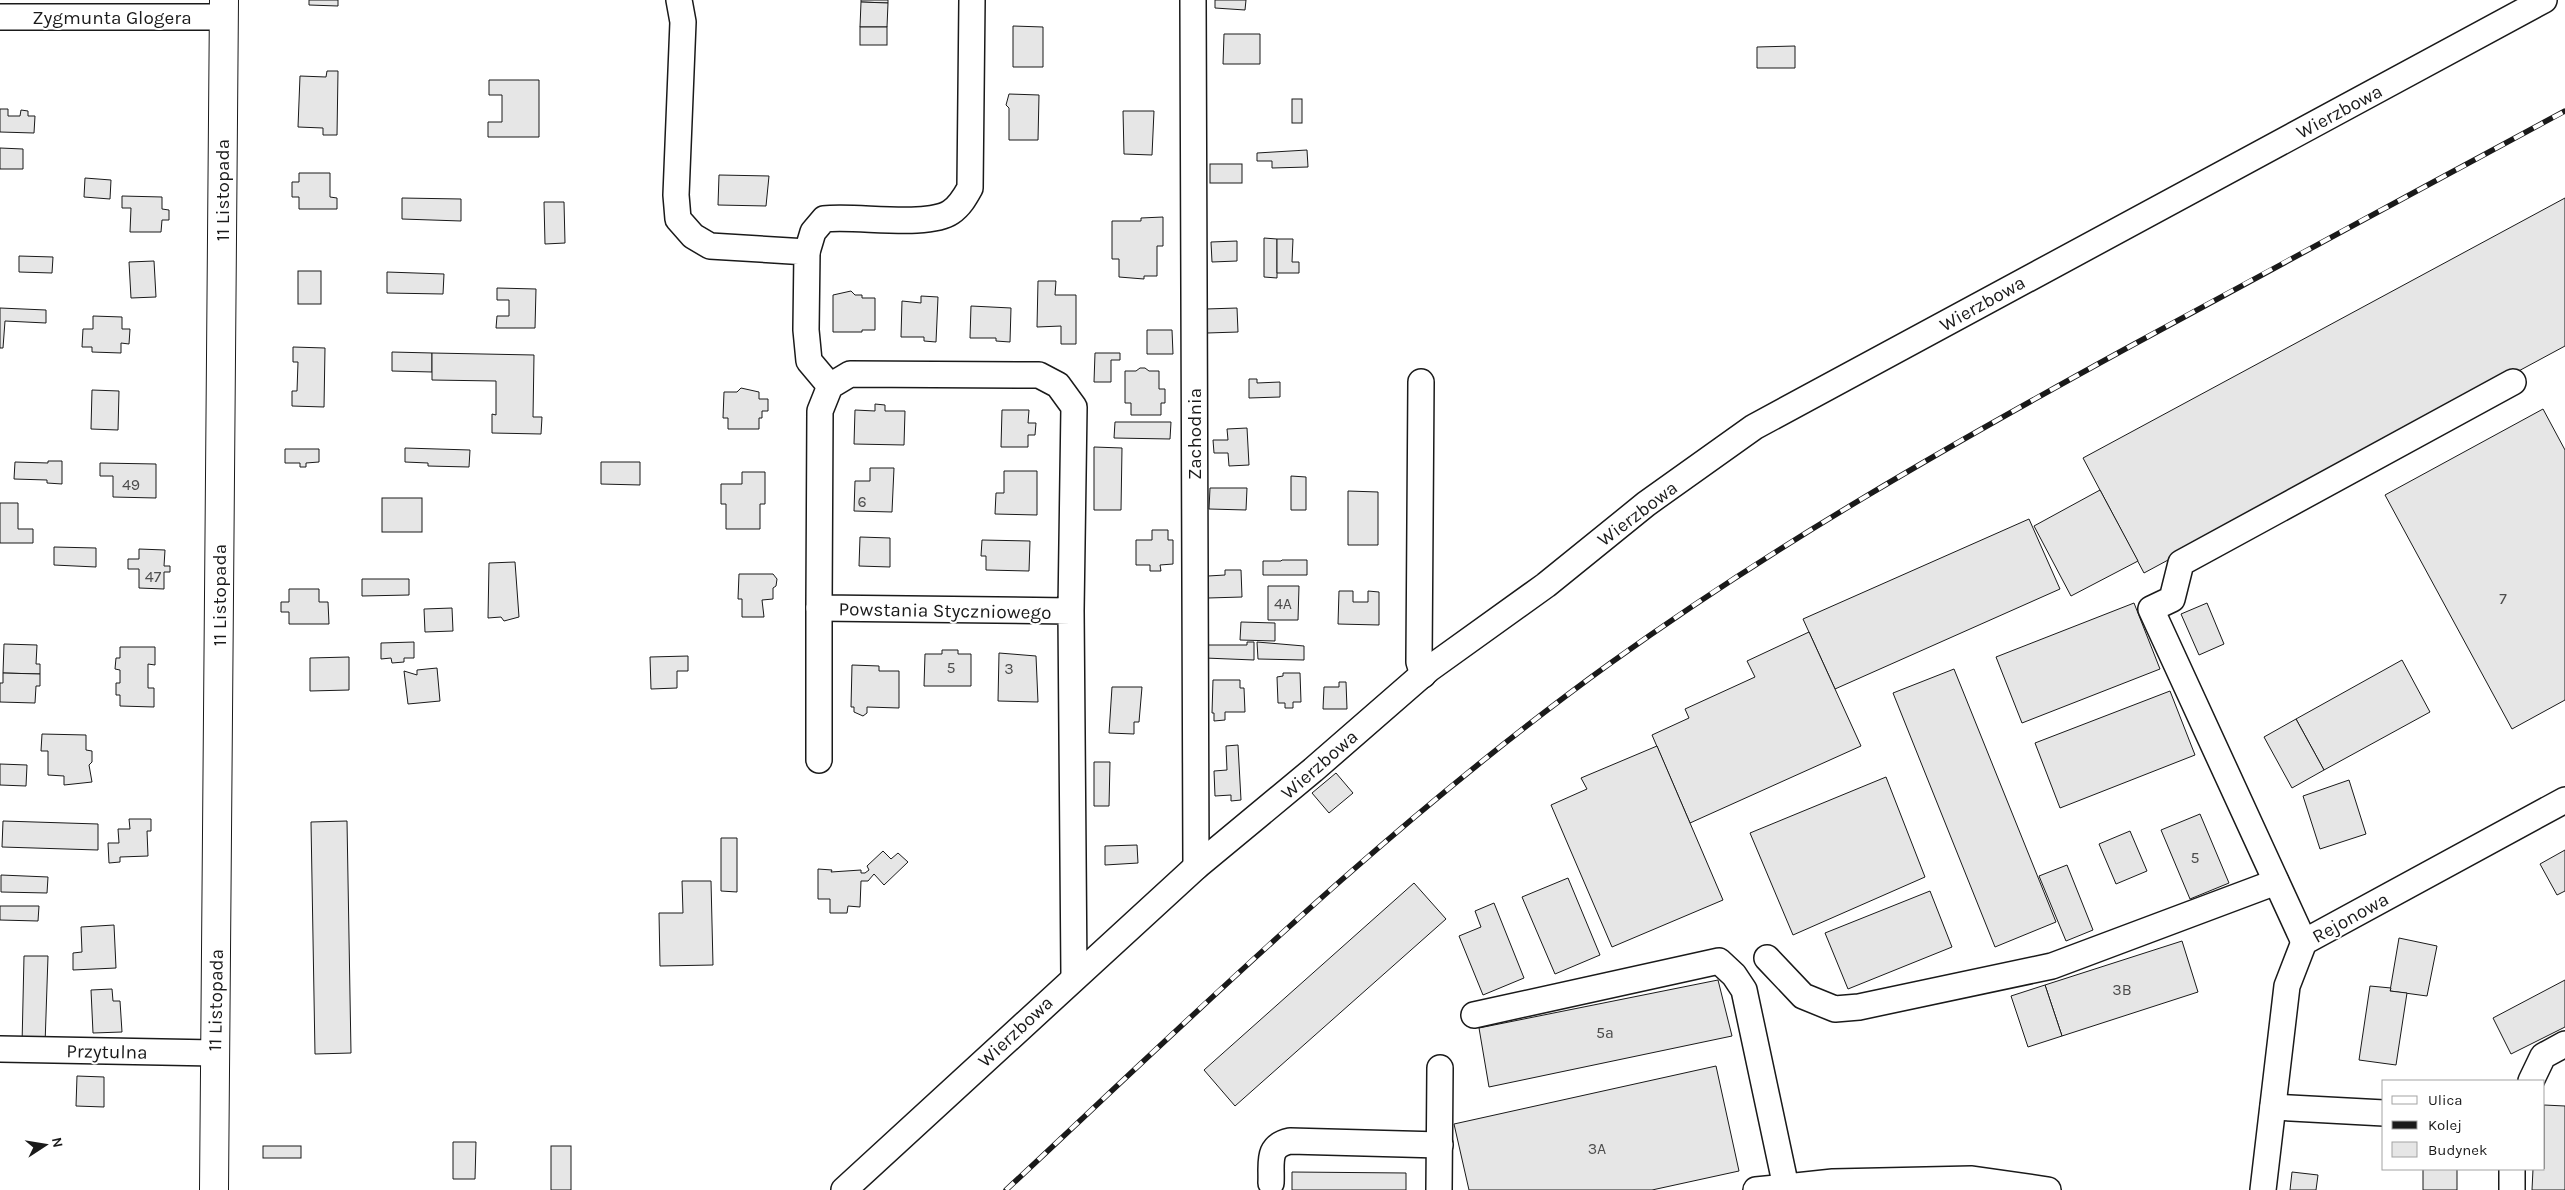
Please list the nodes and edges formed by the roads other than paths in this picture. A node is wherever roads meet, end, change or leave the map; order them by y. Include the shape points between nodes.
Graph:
1 (679, 0) edge
2 (972, 0) edge
3 (1193, 0) edge
4 (2544, 0) edge
5 (224, 8) edge
6 (0, 17) edge
7 (807, 252) junction
8 (1421, 382) dead end
9 (2513, 382) dead end
10 (830, 386) junction
11 (818, 608) junction
12 (1071, 611) junction
13 (1422, 675) junction
14 (819, 760) dead end
15 (2565, 800) edge
16 (1196, 868) junction
17 (2276, 882) junction
18 (2304, 942) junction
19 (1766, 958) dead end
20 (1074, 977) junction
21 (1474, 1015) dead end
22 (2565, 1044) edge
23 (0, 1049) edge
24 (215, 1053) junction
25 (1440, 1068) dead end
26 (2531, 1080) edge
27 (2273, 1107) junction
28 (2382, 1113) edge
29 (1440, 1145) junction
30 (2512, 1170) edge
31 (1271, 1183) dead end
32 (1833, 1186) edge
33 (1786, 1187) junction
34 (214, 1190) edge
35 (844, 1190) edge
36 (1439, 1190) edge
37 (1756, 1190) edge
38 (2048, 1190) edge
39 (2263, 1190) edge
40 (2512, 1190) edge

1 - 7 street via 682,22 678,219 693,236 710,246
2 - 7 street via 970,188 961,203 950,213 933,220 824,219 813,232
3 - 16 street, Zachodnia
4 - 13 street, Wierzbowa via 1754,427 1646,504 1546,584
5 - 6 street, Zygmunta Glogera
5 - 24 main road, 11 Listopada
7 - 10 street via 809,361
8 - 13 street via 1419,662
9 - 17 street via 2181,563 2172,599 2151,609
10 - 11 street, Powstania Styczniowego via 820,411
10 - 12 street, Powstania Styczniowego via 850,374 1040,376 1058,385 1074,407
11 - 12 street, Powstania Styczniowego
11 - 14 street
12 - 20 street, Powstania Styczniowego
13 - 16 street, Wierzbowa
15 - 18 street, Rejonowa
16 - 20 street, Wierzbowa
17 - 18 street
17 - 19 street via 2052,966 1859,1007 1835,1009 1803,996
18 - 27 street, Rejonowa via 2287,986
20 - 35 street, Wierzbowa
21 - 33 street via 1719,961 1744,990
22 - 26 street via 2543,1056
23 - 24 street, Przytulna
24 - 34 main road, 11 Listopada
25 - 29 street
27 - 28 street
27 - 39 street, Rejonowa
29 - 31 street via 1279,1143 1273,1151
29 - 36 street
30 - 40 street
32 - 33 street
32 - 38 street via 1972,1178
33 - 37 street

